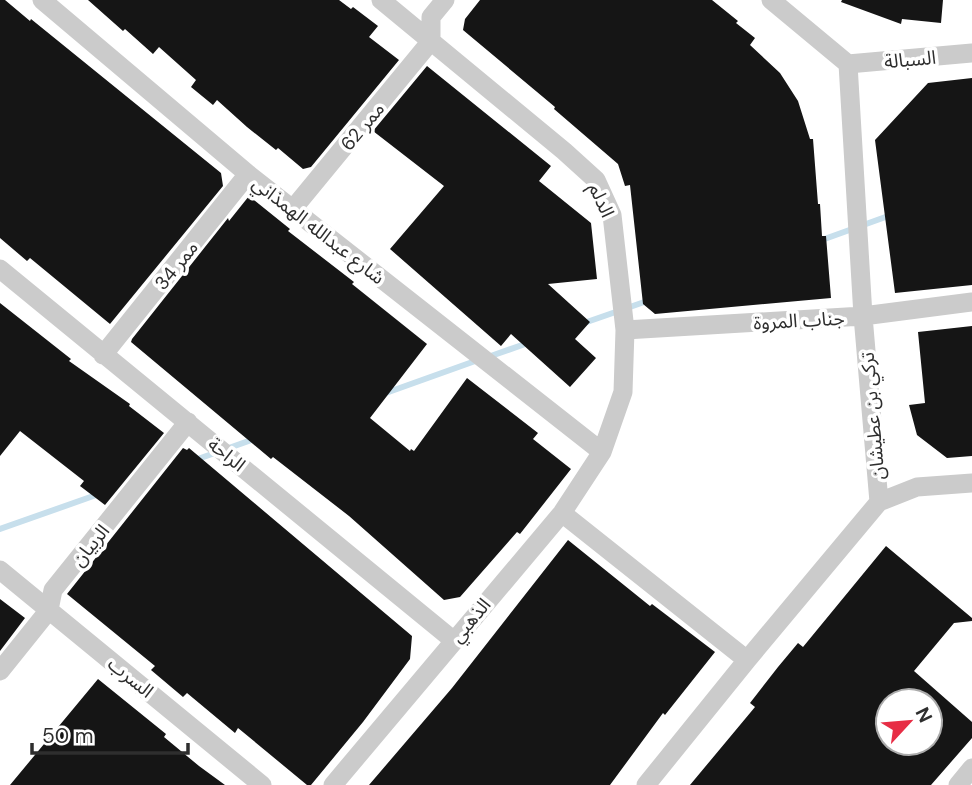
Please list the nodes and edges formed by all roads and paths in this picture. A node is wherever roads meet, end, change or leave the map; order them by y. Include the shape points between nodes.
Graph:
1 (41, 0) edge
2 (381, 0) edge
3 (445, 0) edge
4 (771, 0) edge
5 (431, 41) junction
6 (972, 53) edge
7 (848, 64) junction
8 (248, 174) junction
9 (292, 210) junction
10 (0, 269) edge
11 (972, 302) edge
12 (863, 316) junction
13 (625, 330) junction
14 (103, 355) junction
15 (188, 422) junction
16 (602, 452) junction
17 (972, 483) edge
18 (879, 502) junction
19 (562, 513) junction
20 (0, 570) edge
21 (49, 610) junction
22 (453, 640) junction
23 (747, 660) junction
24 (0, 671) edge
25 (972, 768) edge
26 (262, 785) edge
27 (333, 785) edge
28 (646, 785) edge
29 (957, 785) edge

1 - 8 street, شارع عبدالله الهمذاني
2 - 5 street, الدلم
3 - 5 street via 430,17
4 - 7 street
5 - 9 street, ممر 62
5 - 13 street, الدلم via 596,180 612,215
6 - 7 street, السبالة
7 - 12 street, تركي بن عطيشان
8 - 9 street, شارع عبدالله الهمذاني
8 - 14 street, ممر 34
9 - 16 street, شارع عبدالله الهمذاني
10 - 14 street, الراحة
11 - 12 street, جناب المروة
12 - 13 street, جناب المروة
12 - 18 street, تركي بن عطيشان
13 - 16 street, الدلم via 623,392
14 - 15 street, الراحة
15 - 21 street, الربيان via 53,590
15 - 22 street, الراحة
16 - 19 street, الذهبي
17 - 18 street via 917,487
18 - 23 street, تركي بن عطيشان
19 - 22 street, الذهبي
19 - 23 street
20 - 21 street, السرب
21 - 24 street, الربيان
21 - 26 street, السرب
22 - 27 street, الذهبي
23 - 28 street, تركي بن عطيشان
25 - 29 street

